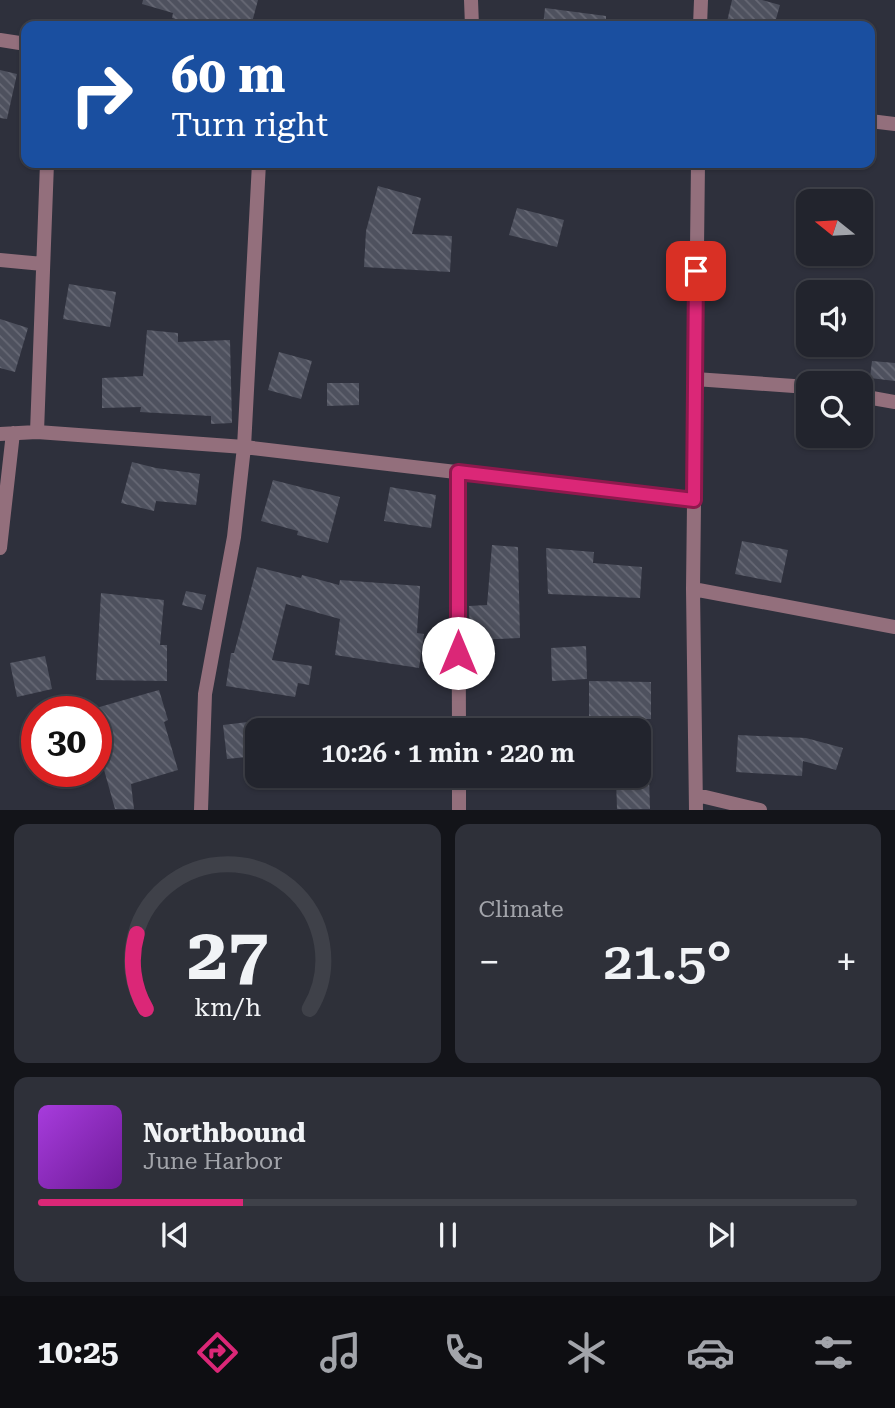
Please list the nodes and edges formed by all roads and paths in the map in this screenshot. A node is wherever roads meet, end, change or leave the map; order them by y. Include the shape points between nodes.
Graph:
1 (471, 0) edge
2 (701, 0) edge
3 (472, 21) edge
4 (700, 21) edge
5 (0, 40) edge
6 (21, 43) edge
7 (875, 122) edge
8 (895, 124) edge
9 (47, 168) edge
10 (259, 168) edge
11 (698, 168) edge
12 (0, 260) edge
13 (43, 264) junction
14 (695, 379) junction
15 (796, 386) edge
16 (873, 398) edge
17 (895, 402) edge
18 (37, 432) junction
19 (6, 434) edge
20 (244, 447) junction
21 (458, 472) junction
22 (694, 500) junction
23 (0, 548) edge
24 (692, 589) junction
25 (895, 627) edge
26 (459, 718) edge
27 (459, 788) edge
28 (696, 802) edge
29 (201, 810) edge
30 (459, 810) edge
31 (760, 810) edge

1 - 3 street
2 - 4 street
5 - 6 street
7 - 8 street
9 - 13 street
10 - 20 street
11 - 14 street
12 - 13 street
13 - 18 street
14 - 15 street
14 - 22 street
16 - 17 street
18 - 19 street
18 - 20 street
19 - 23 street
20 - 21 street
20 - 29 street via 234,537 205,694
21 - 22 street
21 - 26 street
22 - 24 street
24 - 25 street
24 - 28 street
27 - 30 street
28 - 31 street

